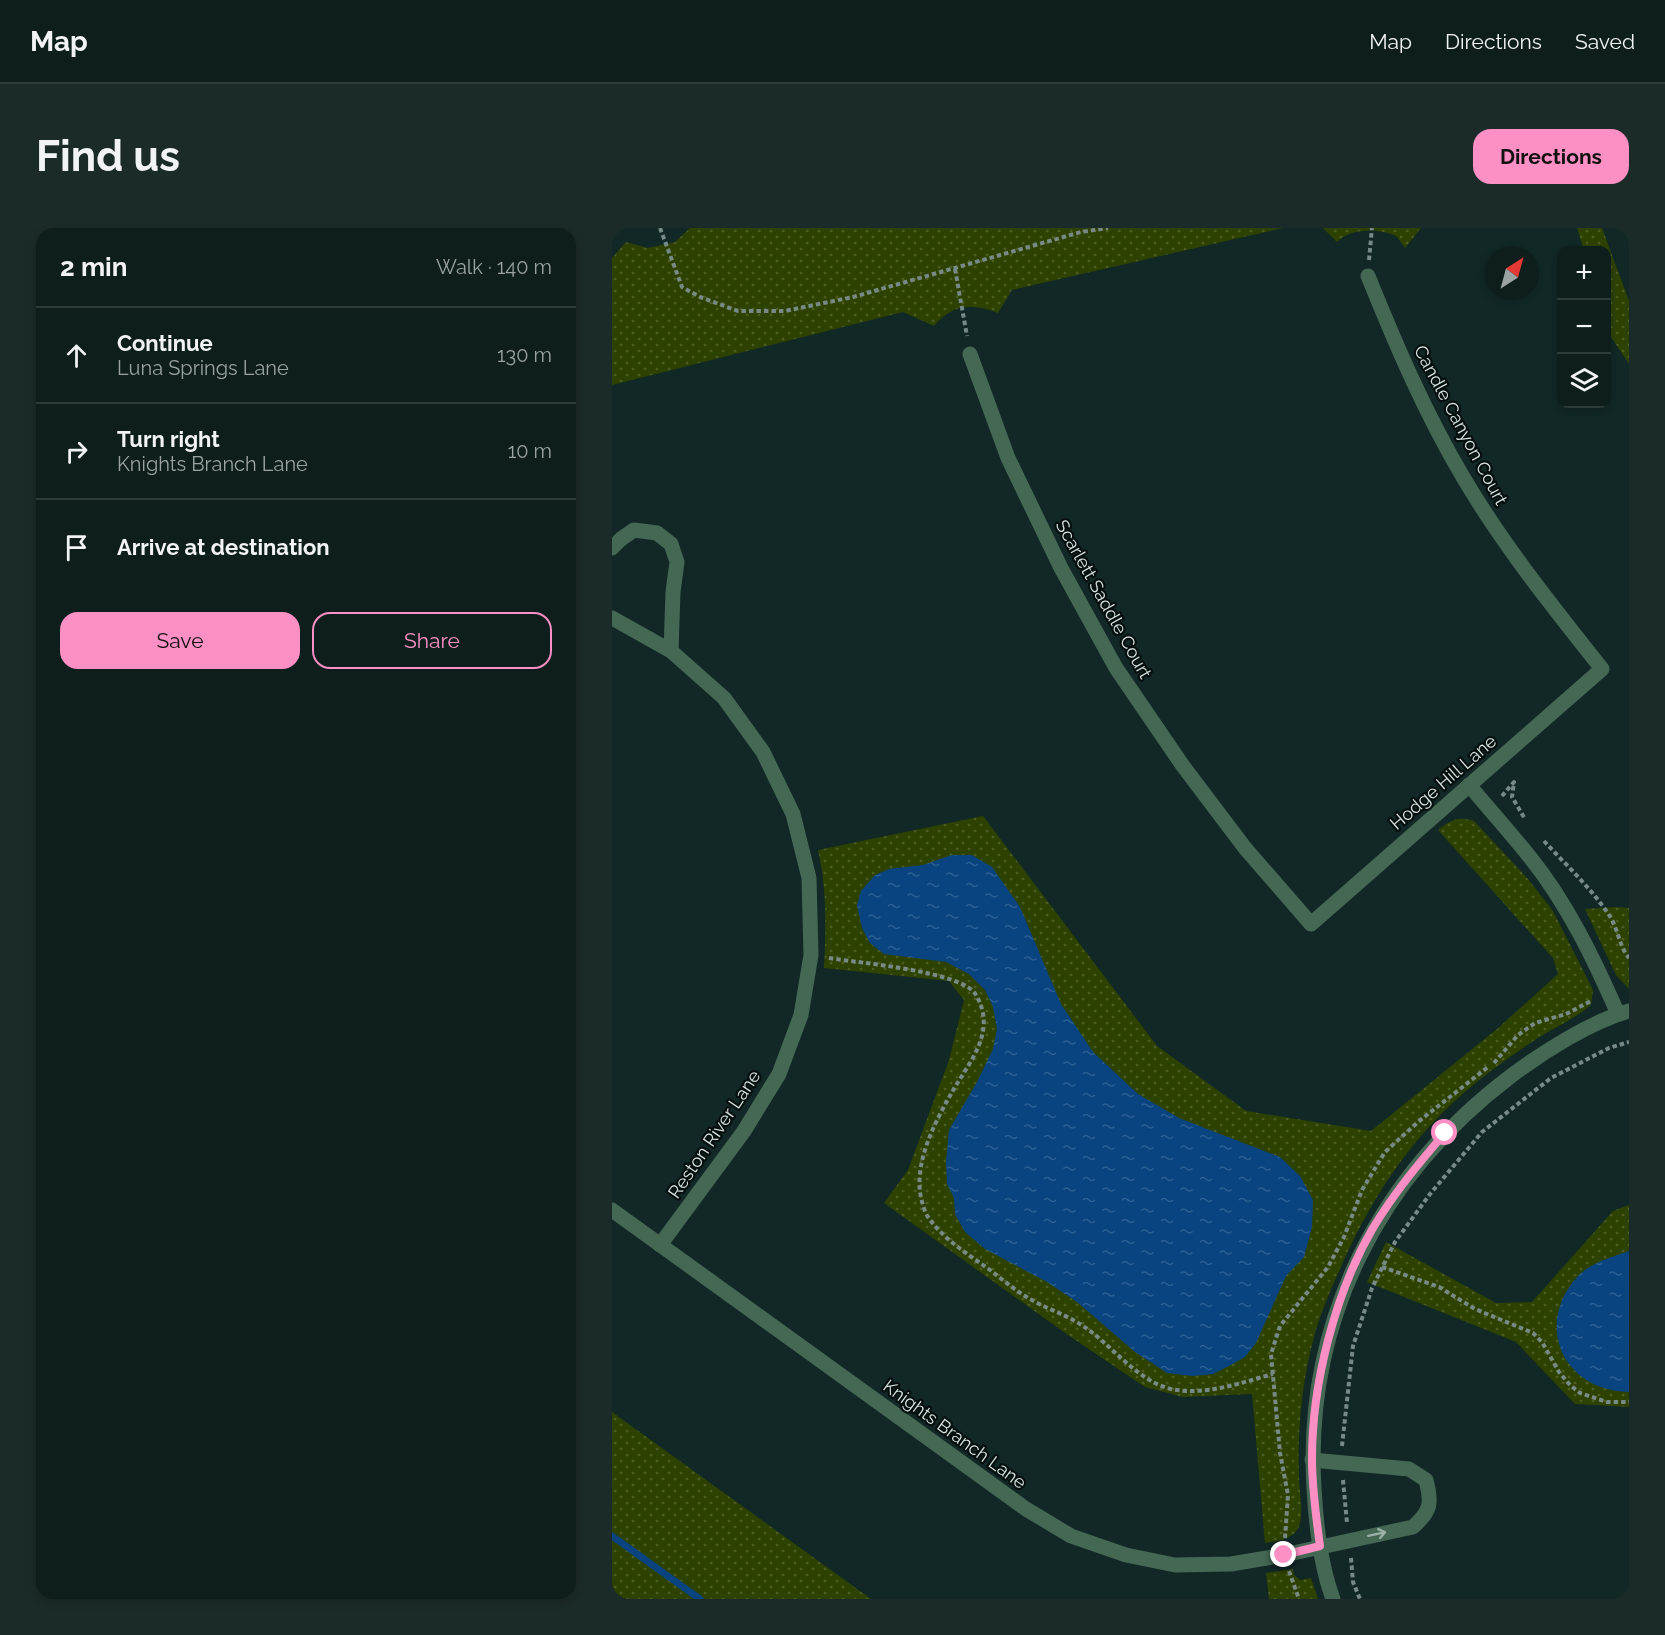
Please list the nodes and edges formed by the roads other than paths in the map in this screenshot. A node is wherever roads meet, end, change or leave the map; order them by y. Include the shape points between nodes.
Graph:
1 (1368, 276) road end
2 (970, 354) road end
3 (612, 548) edge
4 (612, 618) edge
5 (671, 651) junction
6 (1602, 669) joint
7 (1469, 785) junction
8 (1311, 924) joint
9 (1623, 1012) edge
10 (612, 1210) edge
11 (660, 1245) junction
12 (1312, 1460) junction
13 (1320, 1546) junction
14 (1333, 1599) edge

1 - 6 street, Candle Canyon Court via 1419,396 1464,478 1505,542
2 - 8 street, Scarlett Saddle Court via 1008,458 1061,568 1116,668 1245,848
3 - 5 street via 634,530 657,533 671,544 677,562
4 - 5 street, Reston River Lane
5 - 11 street, Reston River Lane via 724,698 763,752 793,814 809,878 812,947 801,1016 779,1074 744,1131
6 - 7 street, Hodge Hill Lane
7 - 8 street, Hodge Hill Lane
7 - 9 street via 1562,902
9 - 12 street via 1540,1056 1489,1093 1445,1133 1405,1180 1373,1228 1346,1285 1324,1356
10 - 11 street, Knights Branch Lane
11 - 13 street, Knights Branch Lane via 1026,1509 1071,1536 1126,1555 1175,1565 1231,1564
12 - 13 street
13 -> 12 street, Knights Branch Lane via 1413,1527 1426,1515 1430,1497 1426,1480 1409,1468
13 - 14 street

